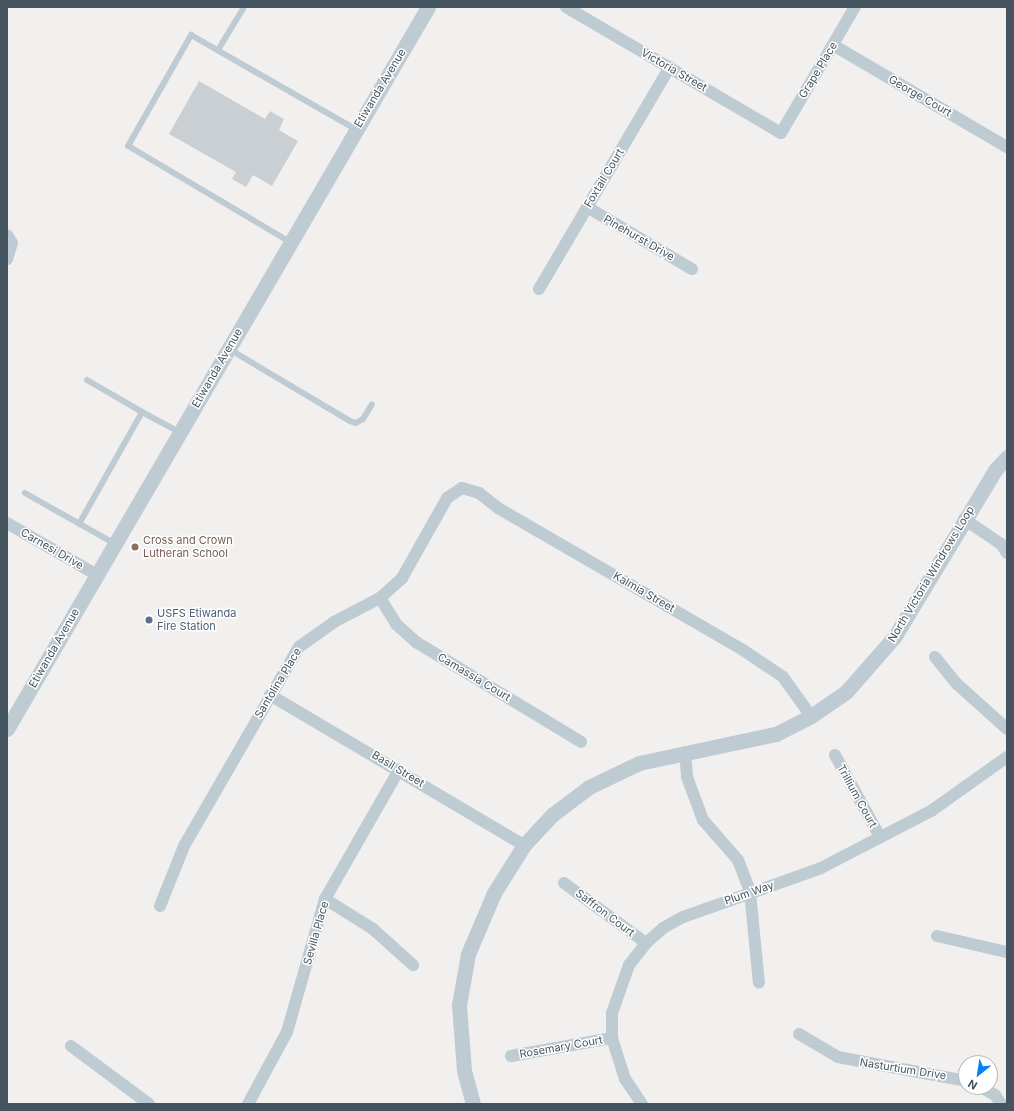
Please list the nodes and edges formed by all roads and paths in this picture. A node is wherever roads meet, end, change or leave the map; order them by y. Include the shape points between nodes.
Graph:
1 (244, 7) edge
2 (428, 7) edge
3 (566, 7) edge
4 (855, 7) edge
5 (833, 45) junction
6 (218, 50) junction
7 (670, 68) junction
8 (356, 129) junction
9 (781, 133) joint
10 (1007, 147) edge
11 (587, 207) junction
12 (7, 234) edge
13 (290, 242) junction
14 (7, 259) edge
15 (692, 269) dead end
16 (539, 289) dead end
17 (228, 348) junction
18 (87, 380) dead end
19 (372, 404) dead end
20 (142, 412) junction
21 (180, 433) junction
22 (1007, 458) edge
23 (462, 488) joint
24 (26, 493) dead end
25 (964, 519) junction
26 (7, 523) edge
27 (79, 524) junction
28 (115, 544) junction
29 (1007, 553) edge
30 (97, 575) junction
31 (380, 598) junction
32 (935, 657) dead end
33 (270, 695) junction
34 (811, 716) junction
35 (7, 729) edge
36 (1007, 729) edge
37 (581, 742) dead end
38 (685, 752) junction
39 (835, 755) dead end
40 (1007, 757) edge
41 (399, 770) junction
42 (880, 837) junction
43 (524, 845) junction
44 (564, 883) dead end
45 (750, 892) junction
46 (325, 899) junction
47 (160, 906) dead end
48 (937, 936) dead end
49 (646, 943) junction
50 (1007, 952) edge
51 (413, 965) dead end
52 (759, 983) dead end
53 (799, 1034) dead end
54 (612, 1038) junction
55 (71, 1046) dead end
56 (511, 1056) dead end
57 (958, 1080) edge
58 (995, 1095) edge
59 (149, 1104) edge
60 (248, 1104) edge
61 (473, 1104) edge
62 (642, 1104) edge
63 (1002, 1104) edge

1 - 6 lane
2 - 8 street, Etiwanda Avenue
3 - 7 street, Victoria Street
4 - 5 street, Grape Place
5 - 9 street, Grape Place
5 - 10 street, George Court
6 - 8 lane
6 - 13 lane via 191,35 128,146
7 - 9 street, Victoria Street
7 - 11 street, Foxtail Court
8 - 13 street, Etiwanda Avenue
11 - 15 street, Pinehurst Drive
11 - 16 street, Foxtail Court
12 - 14 street via 12,243
13 - 17 street, Etiwanda Avenue
17 - 19 lane via 350,421 356,423 363,419
17 - 21 street, Etiwanda Avenue
18 - 20 lane
20 - 21 lane
20 - 27 lane
21 - 28 street, Etiwanda Avenue
22 - 25 street, North Victoria Windrows Loop via 995,470
23 - 31 street, Santolina Place via 447,498 402,578
23 - 34 street, Kalmia Street via 479,493 498,508 743,650 783,677
24 - 27 lane
25 - 29 street via 1001,544
25 - 34 street, North Victoria Windrows Loop via 896,636 846,692
26 - 30 street, Carnesi Drive
27 - 28 lane
28 - 30 street, Etiwanda Avenue
30 - 35 street, Etiwanda Avenue
31 - 33 street, Santolina Place via 334,622 299,647
31 - 37 street, Camassia Court via 396,624 416,642
32 - 36 street via 957,684
33 - 41 street, Basil Street
33 - 47 street, Santolina Place via 184,846
34 - 38 street, North Victoria Windrows Loop via 776,734 730,746
38 - 43 street, North Victoria Windrows Loop via 640,763 589,787 552,815
38 - 45 street via 687,778 703,820 738,860
39 - 42 street, Trillium Court
40 - 42 street, Plum Way via 931,812
41 - 43 street, Basil Street
41 - 46 street, Sevilla Place
42 - 45 street, Plum Way via 821,868
43 - 61 street, North Victoria Windrows Loop via 494,893 468,954 459,1005 464,1070
44 - 49 street, Saffron Court
45 - 49 street, Plum Way via 683,917 663,928
45 - 52 street
46 - 51 street via 373,929
46 - 60 street, Sevilla Place via 287,1032
48 - 50 street
49 - 54 street, Plum Way via 629,965 619,989 612,1013
53 - 57 street, Nasturtium Drive via 838,1057
54 - 56 street, Rosemary Court
54 - 62 street, Plum Way via 625,1079
55 - 59 street
58 - 63 street

